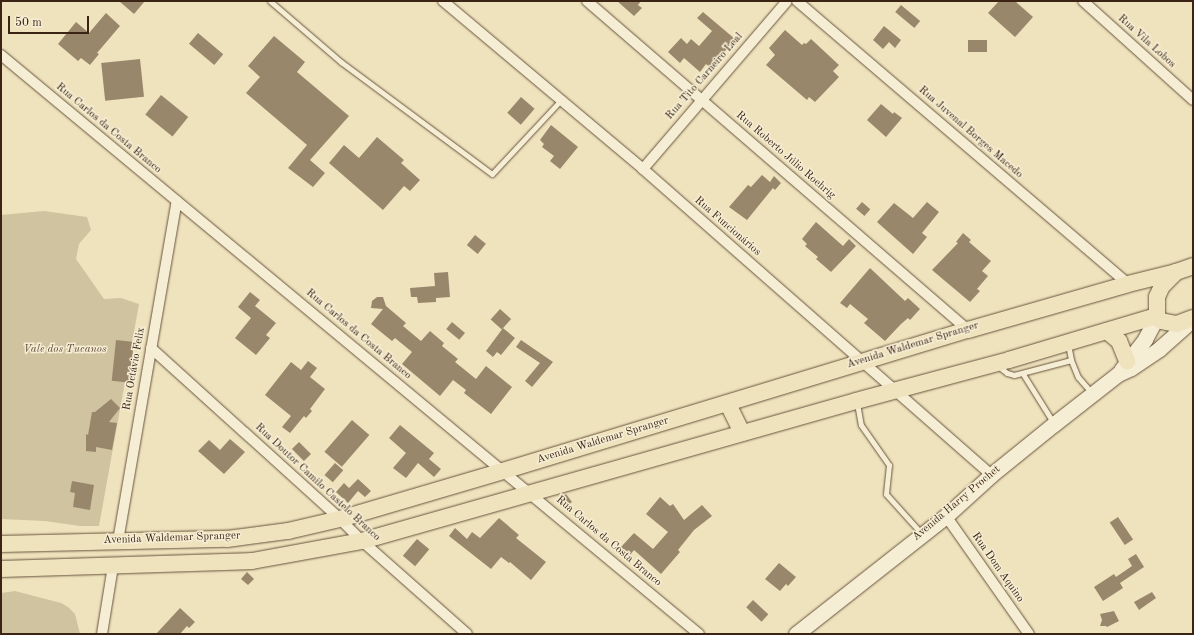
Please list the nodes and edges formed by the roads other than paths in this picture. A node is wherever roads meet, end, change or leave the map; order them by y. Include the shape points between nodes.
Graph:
1 (270, 1) edge
2 (443, 1) edge
3 (587, 1) edge
4 (787, 1) edge
5 (797, 1) edge
6 (1084, 1) edge
7 (1, 55) edge
8 (561, 100) junction
9 (701, 100) junction
10 (1193, 100) edge
11 (643, 169) junction
12 (177, 202) junction
13 (1193, 266) edge
14 (1176, 272) junction
15 (1128, 284) junction
16 (1157, 316) junction
17 (1193, 318) edge
18 (968, 330) junction
19 (1106, 331) junction
20 (1068, 342) junction
21 (151, 348) junction
22 (1071, 360) junction
23 (1127, 361) junction
24 (862, 362) junction
25 (995, 364) junction
26 (1023, 374) junction
27 (1118, 374) junction
28 (894, 390) junction
29 (1093, 394) junction
30 (856, 401) junction
31 (728, 404) junction
32 (1054, 424) junction
33 (742, 433) junction
34 (503, 471) junction
35 (991, 475) junction
36 (532, 494) junction
37 (946, 516) junction
38 (340, 519) junction
39 (922, 534) junction
40 (118, 541) junction
41 (362, 541) junction
42 (1, 544) edge
43 (113, 566) junction
44 (1, 569) edge
45 (102, 634) edge
46 (467, 634) edge
47 (699, 634) edge
48 (796, 634) edge
49 (1029, 634) edge

1 - 8 lane via 341,62 492,174
2 - 8 street, Rua Funcionários
3 - 9 street, Rua Roberto Júlio Roehrig
4 - 9 street, Rua Tito Carneiro Leal
5 - 15 street, Rua Juvenal Borges Macedo
6 - 10 street, Rua Vila Lobos
7 - 12 street, Rua Carlos da Costa Branco
8 - 11 street, Rua Funcionários
9 - 11 street, Rua Tito Carneiro Leal
9 - 18 street, Rua Roberto Júlio Roehrig
11 - 24 street, Rua Funcionários
12 - 21 street, Rua Octávio Felix
12 - 34 street, Rua Carlos da Costa Branco
13 - 14 main road, Avenida Waldemar Spranger
14 - 15 main road, Avenida Waldemar Spranger
14 - 16 main road via 1162,286 1157,297
15 - 18 main road, Avenida Waldemar Spranger
16 - 17 main road via 1162,321 1177,324
16 - 19 main road
16 - 23 street, Avenida Harry Prochet via 1145,339
17 - 27 street, Avenida Harry Prochet via 1159,349
18 - 24 main road, Avenida Waldemar Spranger
19 - 20 main road
19 - 23 main road via 1119,341
20 - 22 lane
20 - 25 main road
21 - 38 street, Rua Doutor Camilo Castelo Branco
21 - 40 street, Rua Octávio Felix
22 - 26 lane
22 - 29 lane via 1078,378
23 - 27 street, Avenida Harry Prochet
24 - 28 street, Rua Funcionários
24 - 31 main road, Avenida Waldemar Spranger
25 - 26 lane via 1007,373
25 - 28 main road
26 - 32 lane
27 - 29 street, Avenida Harry Prochet
28 - 30 main road
28 - 35 street, Rua Funcionários
29 - 32 street, Avenida Harry Prochet
30 - 33 main road
30 - 39 lane via 862,426 889,465 886,494
31 - 33 main road
31 - 34 main road, Avenida Waldemar Spranger
32 - 35 street, Avenida Harry Prochet
33 - 36 main road
34 - 36 street, Rua Carlos da Costa Branco
34 - 38 main road, Avenida Waldemar Spranger
35 - 37 street, Avenida Harry Prochet
36 - 41 main road
36 - 47 street, Rua Carlos da Costa Branco
37 - 39 street, Avenida Harry Prochet
37 - 49 street, Rua Dom Aquino
38 - 40 main road, Avenida Waldemar Spranger via 288,531 227,539
38 - 41 street, Rua Doutor Camilo Castelo Branco
39 - 48 street, Avenida Harry Prochet
40 - 42 main road, Avenida Waldemar Spranger
41 - 43 main road via 252,561
41 - 46 street, Rua Doutor Camilo Castelo Branco
43 - 44 main road
43 - 45 street

